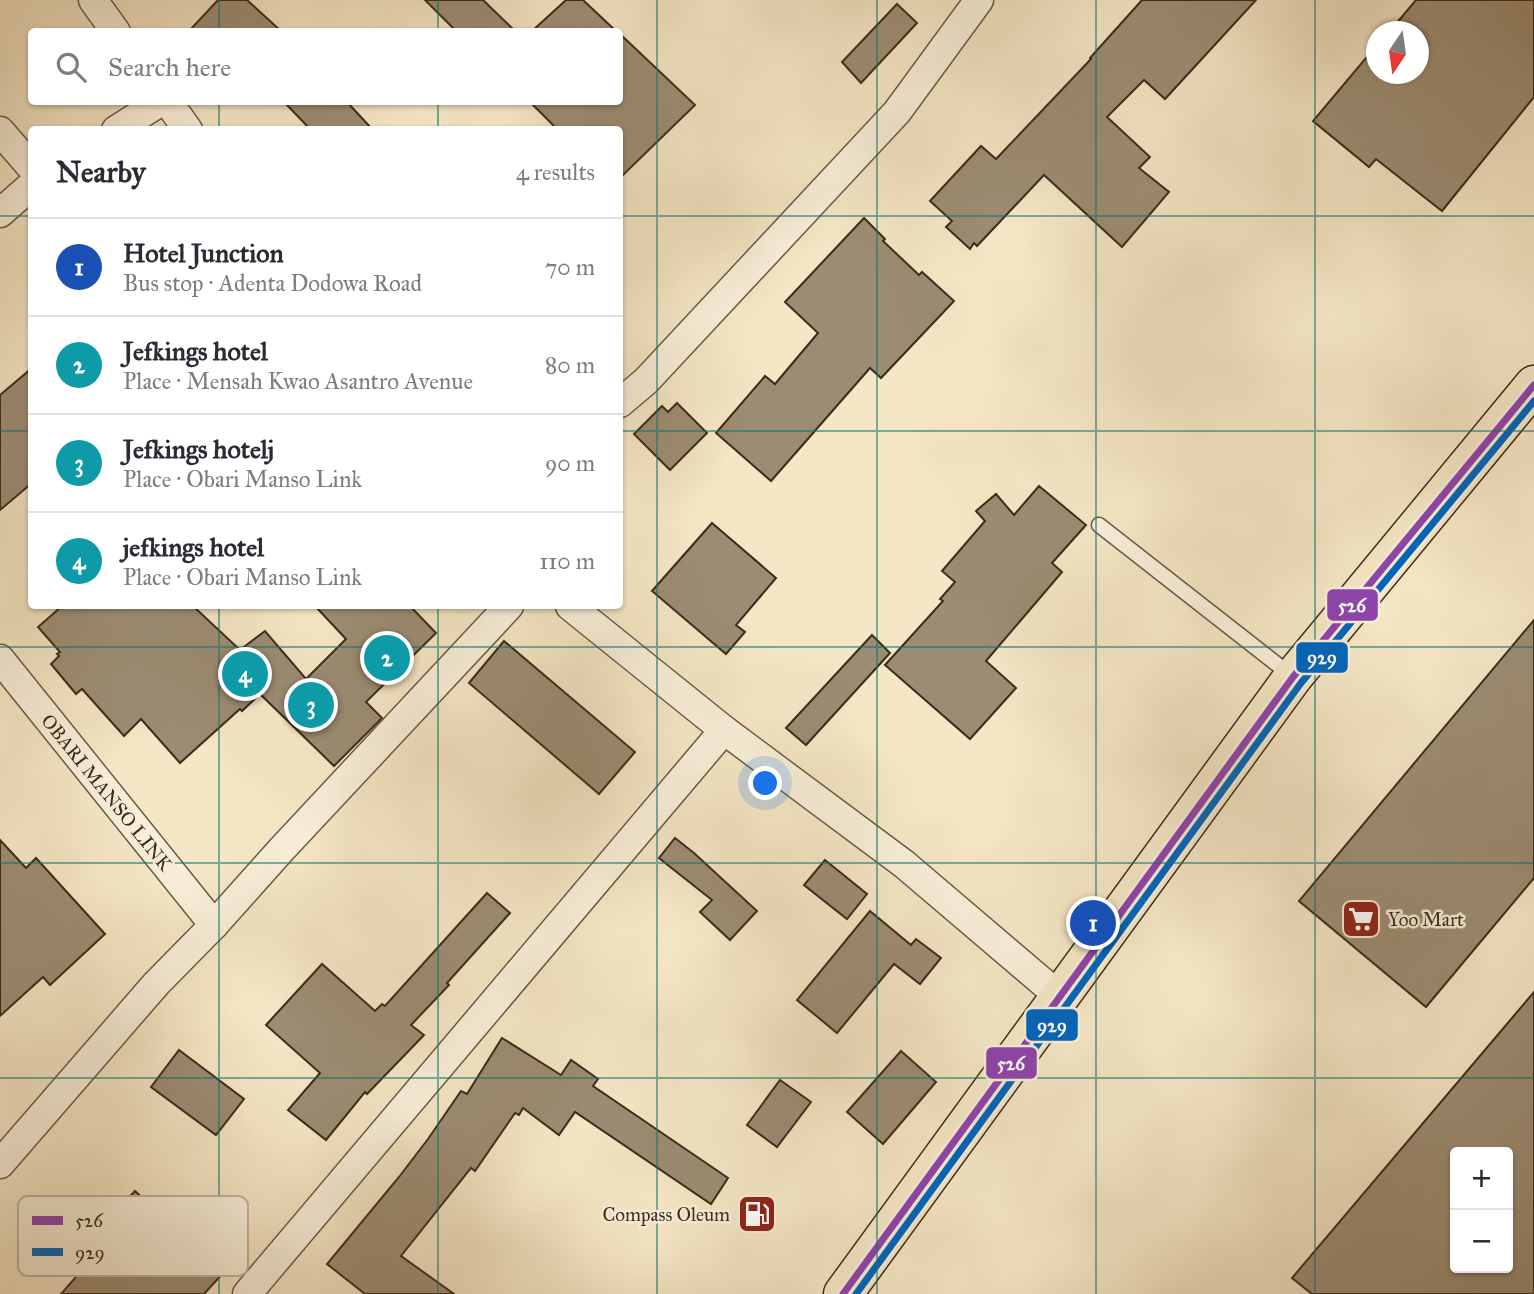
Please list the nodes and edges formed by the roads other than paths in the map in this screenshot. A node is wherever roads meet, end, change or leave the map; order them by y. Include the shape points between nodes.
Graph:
1 (93, 0) edge
2 (979, 0) edge
3 (113, 28) edge
4 (155, 105) edge
5 (169, 105) edge
6 (122, 126) edge
7 (185, 126) edge
8 (0, 131) edge
9 (28, 163) edge
10 (28, 189) edge
11 (0, 214) edge
12 (1534, 385) edge
13 (623, 400) edge
14 (1099, 525) dead end
15 (506, 609) edge
16 (574, 609) edge
17 (0, 659) edge
18 (1293, 677) junction
19 (724, 730) junction
20 (214, 925) junction
21 (1059, 996) junction
22 (0, 1164) edge
23 (247, 1294) edge
24 (843, 1294) edge

1 - 3 street
2 - 13 street via 897,111
4 - 6 street
5 - 7 street
8 - 9 street
10 - 11 street
12 - 18 main road
14 - 18 lane
15 - 20 street
16 - 19 street
17 - 20 street, OBARI MANSO LINK
18 - 21 main road
19 - 21 street via 904,864
19 - 23 street
20 - 22 street via 156,984
21 - 24 main road

